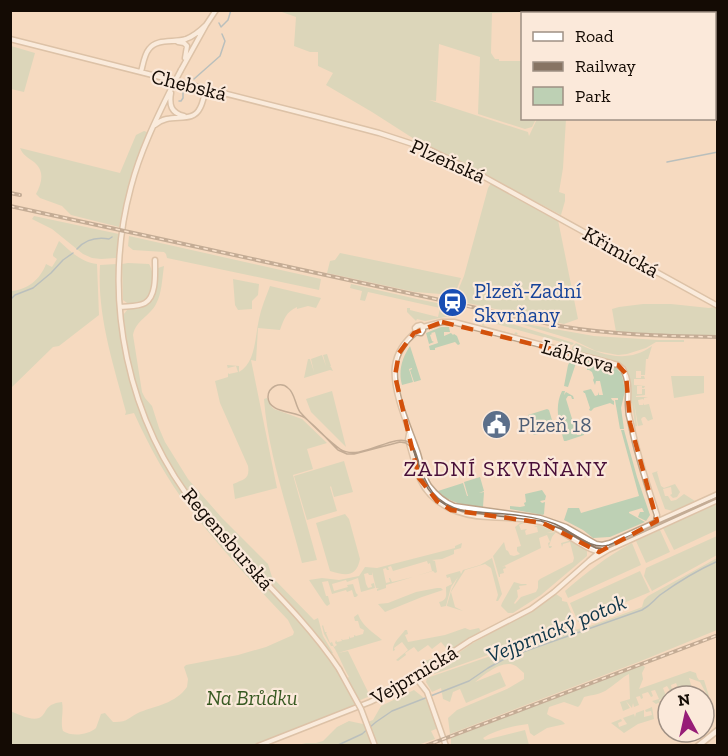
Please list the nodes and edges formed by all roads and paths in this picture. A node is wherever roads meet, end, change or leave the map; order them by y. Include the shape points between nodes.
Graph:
1 (216, 10) edge
2 (203, 29) junction
3 (10, 39) edge
4 (175, 41) junction
5 (182, 68) junction
6 (141, 72) junction
7 (206, 89) junction
8 (170, 93) junction
9 (191, 116) junction
10 (368, 130) joint
11 (150, 133) junction
12 (524, 199) joint
13 (155, 260) dead end
14 (717, 306) edge
15 (120, 307) junction
16 (408, 430) junction
17 (646, 478) junction
18 (717, 494) edge
19 (717, 500) edge
20 (666, 518) junction
21 (656, 522) junction
22 (610, 543) junction
23 (608, 550) junction
24 (599, 552) junction
25 (588, 562) junction
26 (416, 678) junction
27 (717, 730) edge
28 (258, 746) edge
29 (375, 746) edge
30 (446, 746) edge
31 (698, 746) edge

1 - 2 main road
2 - 4 main road
2 - 5 main road
3 - 6 main road, Chebská
4 - 5 main road via 187,46
4 - 6 main road via 158,42 151,47
5 - 8 main road, Regensburská, bridge
6 - 7 main road, Chebská
7 - 9 main road via 198,112
7 - 10 main road, Chebská
8 - 9 main road via 174,111
8 - 11 main road, Regensburská
9 - 11 main road via 164,119
10 - 12 main road, Plzeňská via 439,154
11 - 15 main road, Regensburská via 135,171 125,215 119,270
12 - 14 main road, Křimická
13 - 15 main road via 154,287 149,300 142,305
15 - 29 main road, Regensburská, bridge via 136,395 171,470 200,511 305,624 339,669
16 - 17 main road, Lábkova via 395,383 397,358 402,347 423,327 456,322 623,369 630,423
16 - 22 main road, Lábkova via 428,484 450,505 540,518 596,544
16 - 24 main road, Lábkova via 421,481 444,506 467,515 543,523
17 - 20 main road, Lábkova via 659,513
17 - 21 main road, Lábkova
18 - 20 main road, Vejprnická
19 - 23 main road, Vejprnická
20 - 21 main road, Vejprnická
21 - 22 main road, Vejprnická
22 - 24 main road, Vejprnická
23 - 24 main road
23 - 25 main road, Vejprnická
24 - 25 main road, Vejprnická
25 - 26 main road, Vejprnická via 531,609 471,640
26 - 28 main road, Vejprnická via 370,702
26 - 30 main road via 427,692
27 - 31 main road

